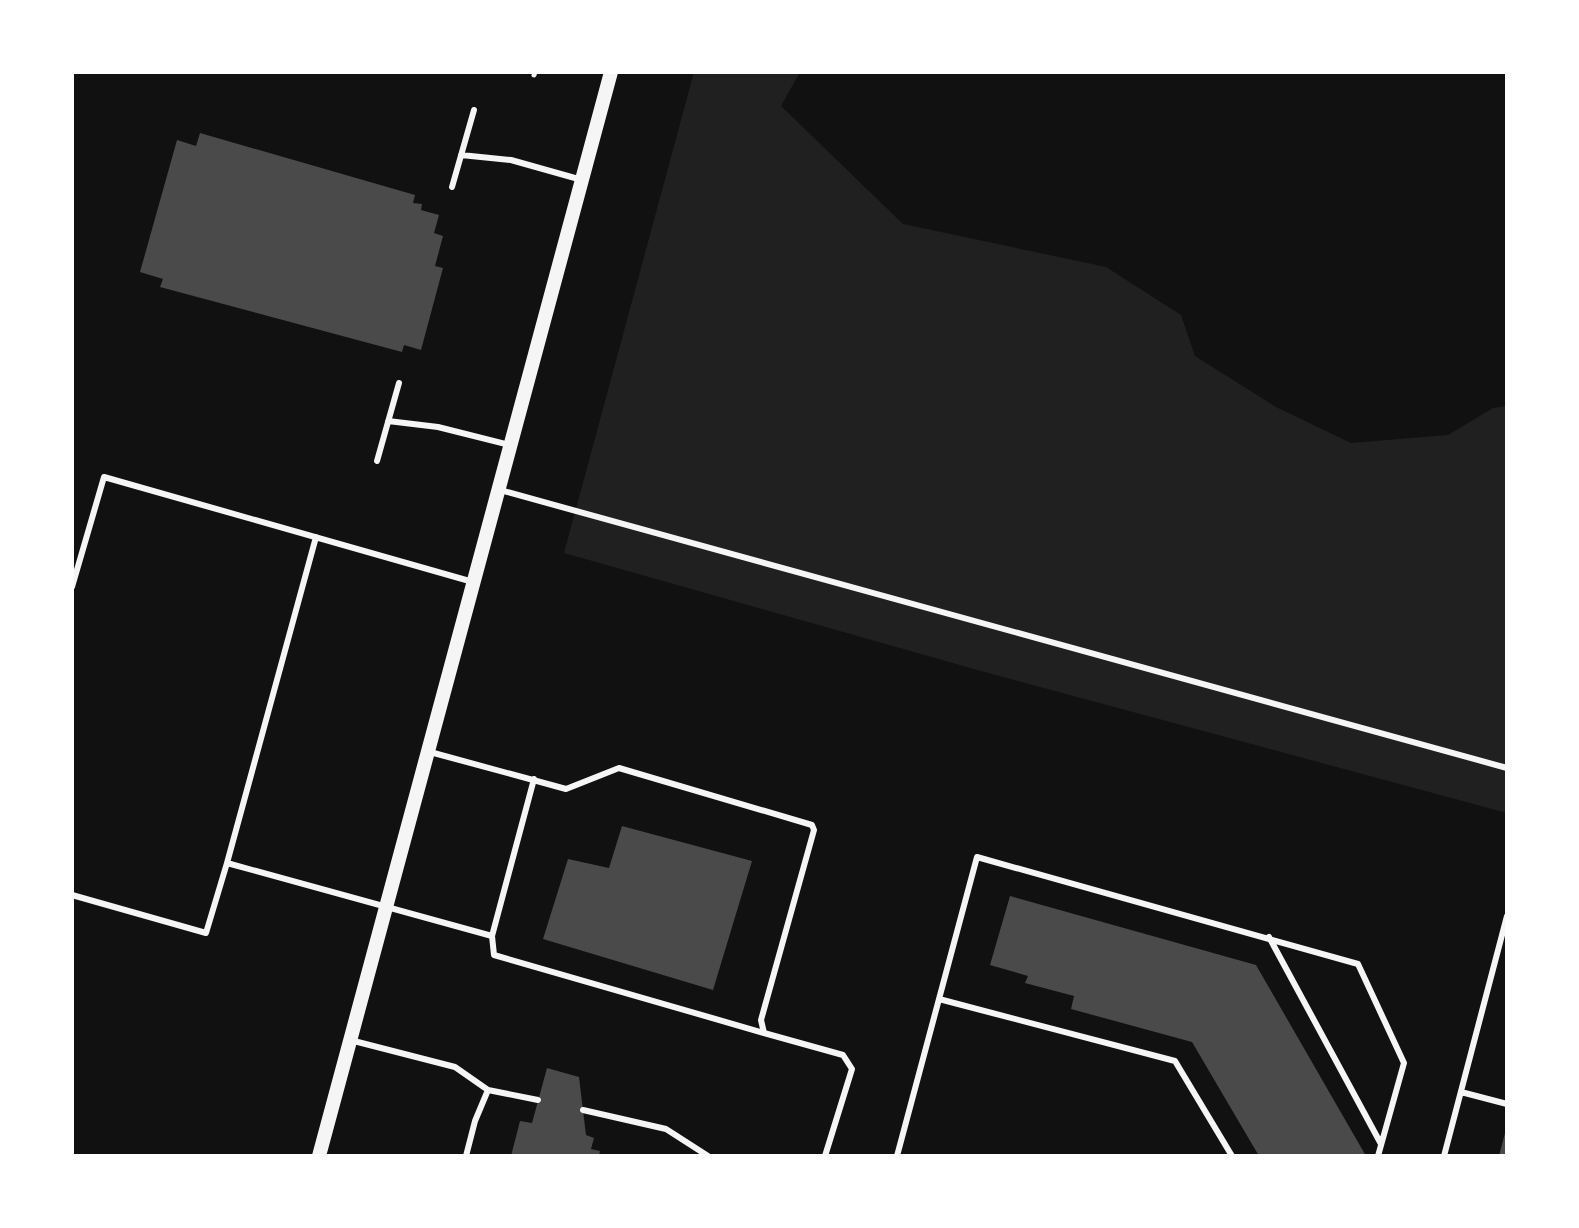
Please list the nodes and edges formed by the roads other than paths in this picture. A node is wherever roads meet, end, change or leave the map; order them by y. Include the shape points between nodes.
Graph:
1 (611, 72) edge
2 (474, 110) dead end
3 (461, 155) junction
4 (582, 180) junction
5 (452, 187) dead end
6 (399, 383) dead end
7 (388, 421) junction
8 (510, 445) junction
9 (377, 461) dead end
10 (497, 489) junction
11 (316, 537) junction
12 (473, 582) junction
13 (72, 587) edge
14 (426, 751) junction
15 (1507, 768) edge
16 (534, 779) junction
17 (227, 863) junction
18 (72, 895) edge
19 (385, 906) junction
20 (1507, 916) edge
21 (492, 936) junction
22 (1269, 937) junction
23 (939, 999) junction
24 (764, 1033) junction
25 (350, 1040) junction
26 (488, 1090) junction
27 (1461, 1092) junction
28 (538, 1100) dead end
29 (1507, 1104) edge
30 (583, 1110) dead end
31 (1381, 1144) junction
32 (319, 1156) edge
33 (466, 1156) edge
34 (708, 1156) edge
35 (825, 1156) edge
36 (897, 1156) edge
37 (1232, 1156) edge
38 (1378, 1156) edge
39 (1444, 1156) edge

1 - 4 street
2 - 3 lane
3 - 4 lane via 511,160
3 - 5 lane
4 - 8 street
6 - 7 lane
7 - 8 lane
7 - 9 lane
8 - 10 street
10 - 12 street
10 - 15 lane
11 - 12 lane
11 - 13 lane via 104,477
11 - 17 lane
12 - 14 street
14 - 16 lane
14 - 19 street
16 - 21 lane
16 - 24 lane via 566,789 619,768 812,825 761,1020
17 - 18 lane via 206,933
17 - 19 lane
19 - 21 lane
19 - 25 street
20 - 27 lane
21 - 24 lane via 494,955
22 - 23 lane via 977,857
22 - 31 lane
22 - 31 lane via 1358,964 1404,1063
23 - 36 lane
23 - 37 lane via 1175,1061
24 - 35 lane via 843,1055 852,1069
25 - 26 lane via 455,1067
25 - 32 street
26 - 28 lane
26 - 33 lane
27 - 29 lane
27 - 39 lane
30 - 34 lane via 666,1129
31 - 38 lane

